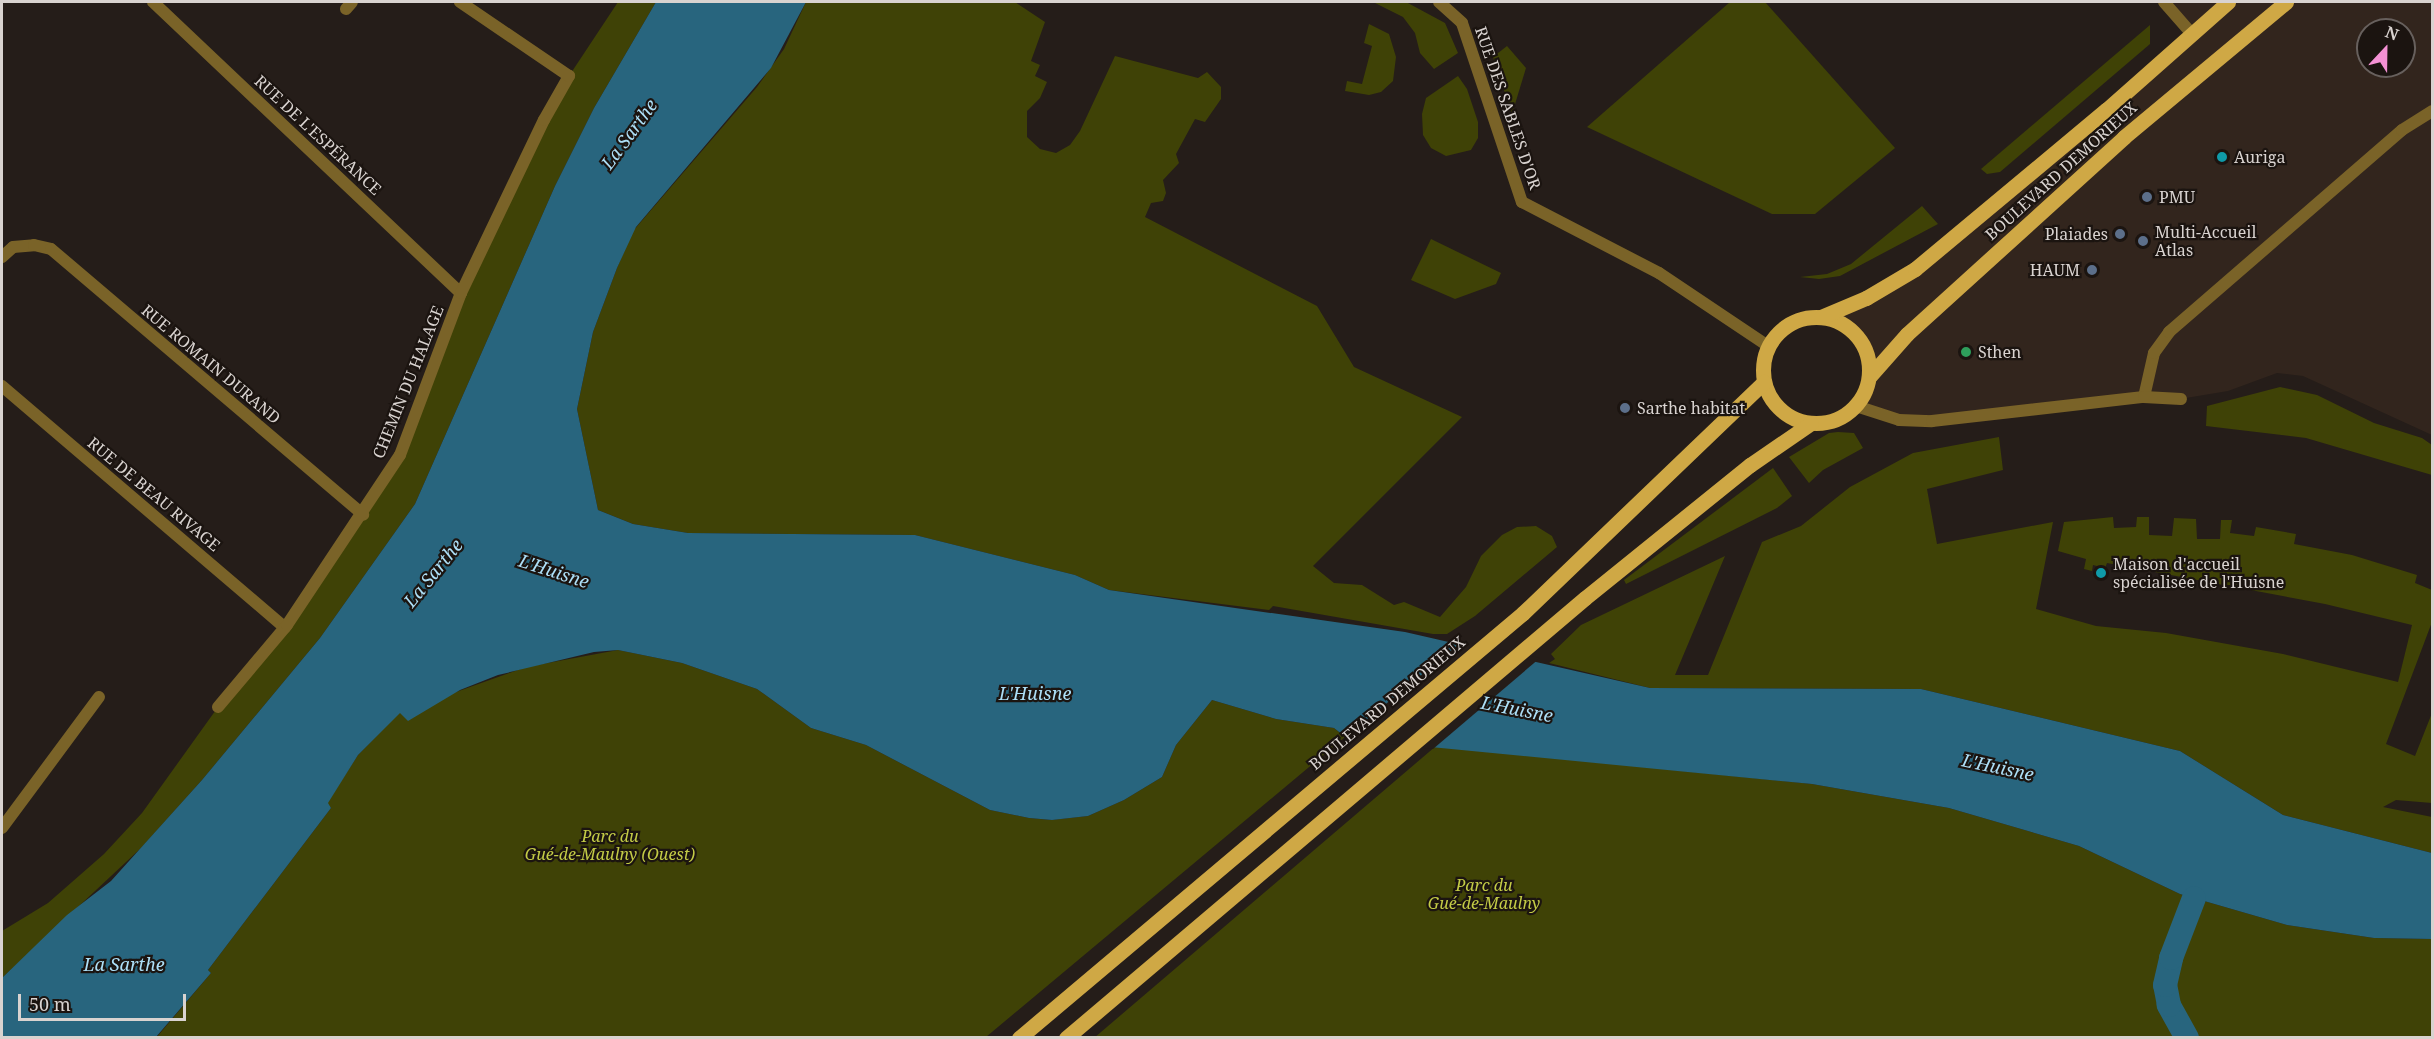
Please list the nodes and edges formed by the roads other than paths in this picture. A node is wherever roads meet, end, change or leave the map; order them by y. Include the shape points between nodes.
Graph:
1 (153, 2) edge
2 (460, 2) edge
3 (1439, 2) edge
4 (2164, 2) edge
5 (2228, 2) edge
6 (2286, 2) edge
7 (2192, 34) junction
8 (2433, 111) edge
9 (2, 258) edge
10 (461, 293) junction
11 (1821, 317) junction
12 (1768, 346) junction
13 (1869, 377) junction
14 (1764, 382) junction
15 (2, 386) edge
16 (2144, 397) junction
17 (2181, 399) dead end
18 (1856, 406) junction
19 (1811, 423) junction
20 (363, 515) junction
21 (285, 628) junction
22 (99, 697) dead end
23 (218, 707) dead end
24 (2, 828) edge
25 (1019, 1038) edge
26 (1066, 1038) edge

1 - 10 street, RUE DE L'ESPÉRANCE
2 - 10 street, CHEMIN DU HALAGE via 569,76
3 - 12 street, RUE DES SABLES D'OR via 1462,23 1522,202 1659,273
4 - 7 street
5 - 7 main road, BOULEVARD DEMORIEUX
6 - 13 main road, BOULEVARD DEMORIEUX via 2124,137 1907,334
7 - 11 main road, BOULEVARD DEMORIEUX via 1915,269 1866,298
8 - 16 street via 2402,130 2169,332 2154,353
9 - 20 street, RUE ROMAIN DURAND via 14,247 34,245 51,249
10 - 20 street, CHEMIN DU HALAGE via 400,455
11 - 12 main road, BOULEVARD DEMORIEUX via 1803,318 1786,326
11 - 13 main road via 1847,326 1860,339 1868,358
12 - 14 main road
13 - 18 main road, BOULEVARD DEMORIEUX
14 - 19 main road via 1779,408
14 - 25 main road, BOULEVARD DEMORIEUX via 1523,613
15 - 21 street, RUE DE BEAU RIVAGE
16 - 17 street
16 - 18 street via 1932,421 1899,420
18 - 19 main road via 1830,421
19 - 26 main road via 1750,465 1561,621
20 - 21 street, CHEMIN DU HALAGE
21 - 23 street, CHEMIN DU HALAGE
22 - 24 street

